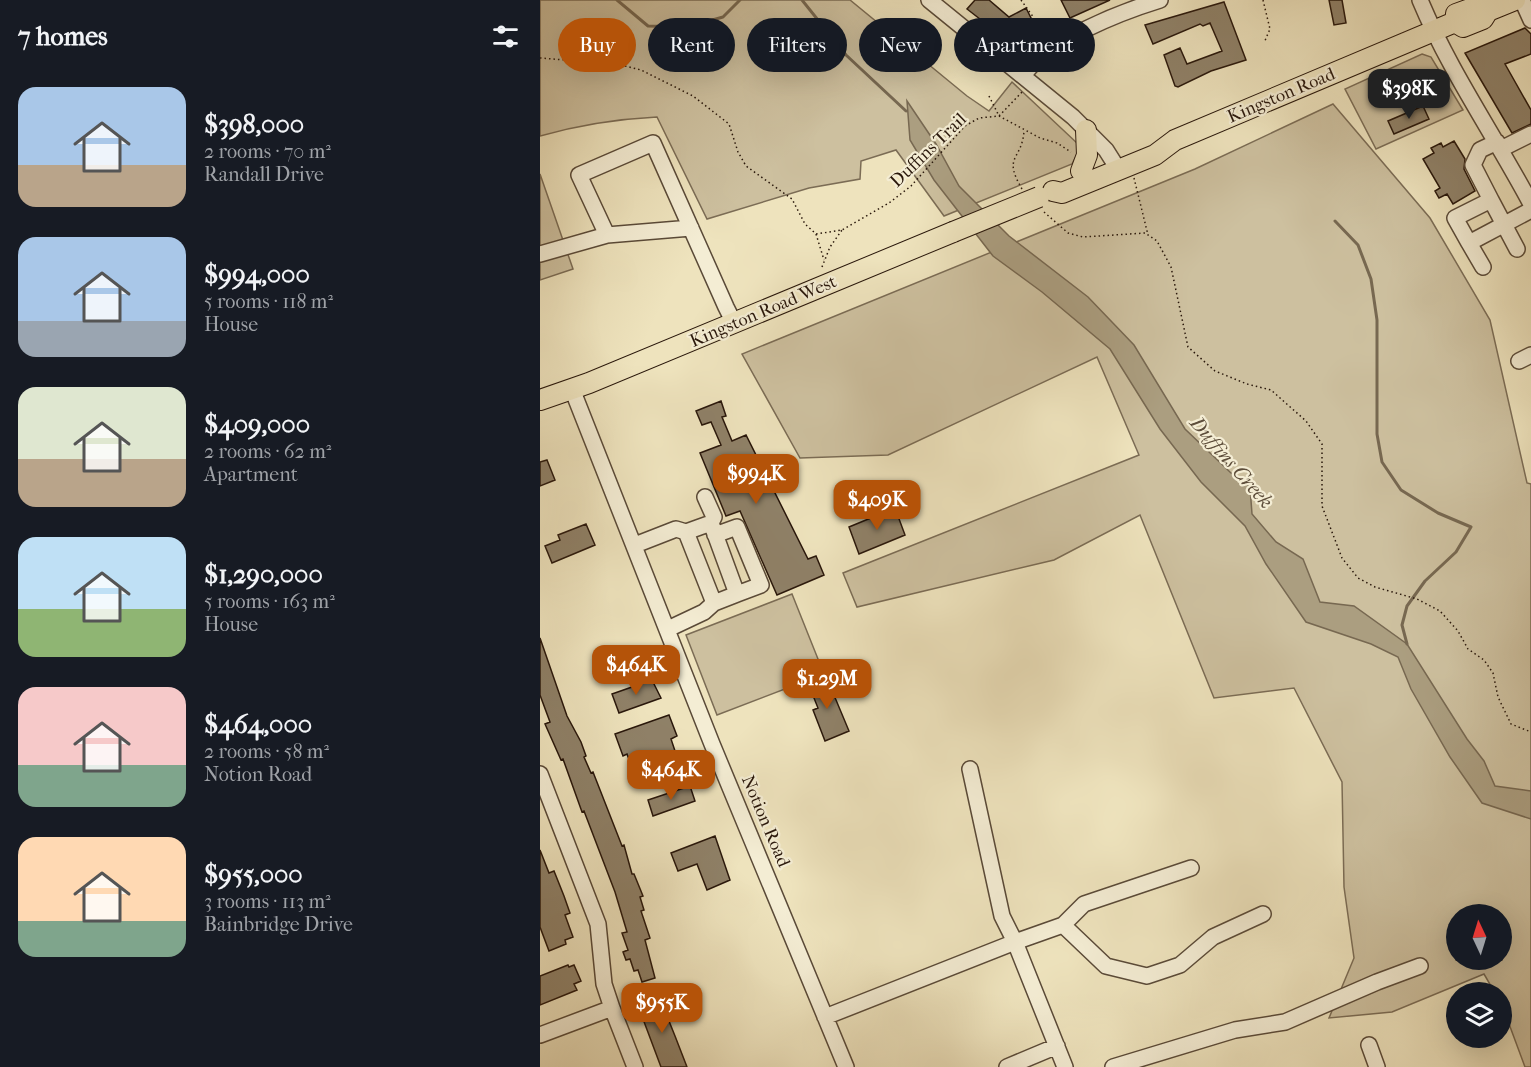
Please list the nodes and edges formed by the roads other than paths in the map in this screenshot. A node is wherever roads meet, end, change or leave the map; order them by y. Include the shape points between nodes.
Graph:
1 (929, 0) edge
2 (1160, 0) edge
3 (1420, 0) edge
4 (1515, 0) edge
5 (1522, 0) edge
6 (1531, 20) edge
7 (1435, 31) junction
8 (1024, 82) junction
9 (1086, 130) junction
10 (1531, 134) edge
11 (1499, 145) junction
12 (1123, 167) junction
13 (1081, 171) junction
14 (1053, 191) junction
15 (1491, 200) junction
16 (1531, 204) edge
17 (1531, 210) edge
18 (1504, 224) junction
19 (691, 228) junction
20 (607, 235) junction
21 (1469, 243) junction
22 (1517, 249) dead end
23 (540, 253) edge
24 (1484, 267) dead end
25 (734, 323) junction
26 (572, 389) junction
27 (540, 400) edge
28 (705, 496) dead end
29 (713, 529) junction
30 (686, 532) junction
31 (635, 545) junction
32 (737, 594) junction
33 (714, 603) junction
34 (668, 629) junction
35 (970, 769) dead end
36 (540, 774) edge
37 (1191, 868) dead end
38 (1263, 914) dead end
39 (1063, 925) junction
40 (1015, 942) junction
41 (1420, 966) dead end
42 (612, 1008) junction
43 (825, 1017) junction
44 (540, 1035) edge
45 (1369, 1045) dead end
46 (1057, 1046) junction
47 (634, 1067) edge
48 (846, 1067) edge
49 (1007, 1067) edge
50 (1065, 1067) edge
51 (1113, 1067) edge
52 (1377, 1067) edge

1 - 8 street
2 - 8 street via 1125,11 1062,43 1032,62
3 - 7 street
4 - 7 main road, Kingston Road via 1488,11 1478,6 1456,14 1455,22
5 - 6 street
7 - 11 street via 1462,86
7 - 12 main road, Kingston Road via 1175,140 1155,155
8 - 9 street
9 - 12 street
9 - 13 main road via 1087,155
10 - 11 street
11 - 15 street via 1480,150 1473,165
11 - 16 street
12 - 13 main road
12 - 14 main road via 1062,193
13 - 14 main road via 1057,181
14 - 25 main road, Kingston Road West, bridge
15 - 18 street
15 - 21 street via 1455,218
17 - 18 street
18 - 21 street
18 - 22 street
19 - 20 street
19 - 20 street via 653,143 579,175
19 - 25 street
20 - 23 street
21 - 24 street
25 - 26 main road, Kingston Road West
26 - 27 main road
26 - 31 street, Notion Road
28 - 29 street via 714,517
29 - 30 street
29 - 32 street
29 - 32 street via 737,527 761,585
30 - 31 street via 676,529
30 - 33 street
31 - 34 street, Notion Road
32 - 33 street
33 - 34 street
34 - 43 street, Notion Road
35 - 40 street via 1002,916
36 - 42 street via 598,924 604,984
37 - 39 street via 1084,904
38 - 39 street via 1213,937 1180,964 1147,976 1106,966
39 - 40 street
40 - 43 street
40 - 46 street
41 - 51 street via 1285,1022 1235,1030
42 - 44 street
42 - 47 street
43 - 48 street, Notion Road
45 - 52 street
46 - 49 street
46 - 50 street

